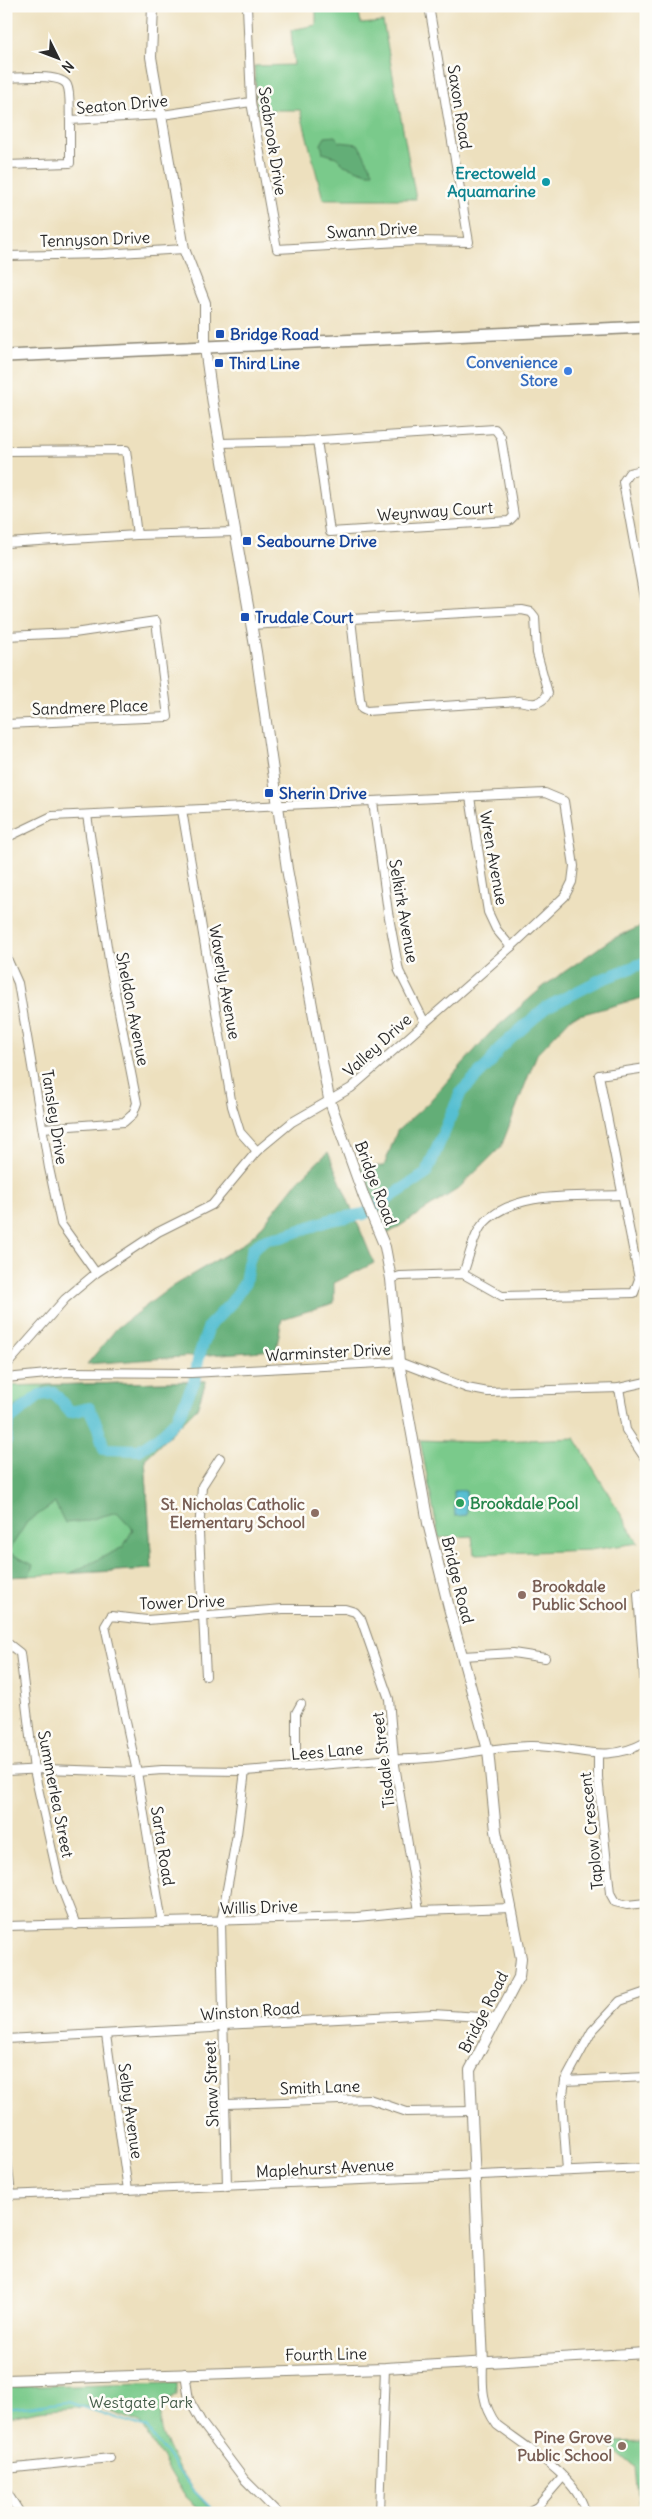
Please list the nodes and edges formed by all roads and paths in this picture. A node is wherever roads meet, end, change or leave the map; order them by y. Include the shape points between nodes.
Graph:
1 (153, 6) edge
2 (247, 6) edge
3 (429, 6) edge
4 (6, 78) edge
5 (250, 102) junction
6 (162, 115) junction
7 (70, 120) junction
8 (6, 165) edge
9 (469, 242) joint
10 (184, 249) junction
11 (277, 250) joint
12 (6, 256) edge
13 (646, 327) edge
14 (205, 348) junction
15 (6, 356) edge
16 (317, 440) junction
17 (220, 443) junction
18 (6, 451) edge
19 (646, 469) edge
20 (234, 532) junction
21 (137, 535) junction
22 (6, 543) edge
23 (646, 609) edge
24 (351, 619) junction
25 (251, 625) junction
26 (6, 636) edge
27 (6, 724) edge
28 (470, 797) junction
29 (374, 802) junction
30 (277, 806) junction
31 (182, 810) junction
32 (87, 815) junction
33 (6, 838) edge
34 (511, 947) junction
35 (6, 956) edge
36 (424, 1021) junction
37 (646, 1068) edge
38 (329, 1099) junction
39 (43, 1128) junction
40 (256, 1151) junction
41 (621, 1195) junction
42 (96, 1273) junction
43 (463, 1274) junction
44 (391, 1279) junction
45 (399, 1362) junction
46 (6, 1366) edge
47 (6, 1378) edge
48 (646, 1382) edge
49 (619, 1388) junction
50 (220, 1458) dead end
51 (646, 1460) edge
52 (646, 1593) edge
53 (355, 1612) joint
54 (203, 1617) junction
55 (6, 1642) edge
56 (463, 1656) junction
57 (545, 1658) dead end
58 (206, 1676) dead end
59 (646, 1702) edge
60 (300, 1704) dead end
61 (646, 1742) edge
62 (488, 1750) junction
63 (598, 1755) junction
64 (394, 1759) junction
65 (296, 1767) junction
66 (34, 1770) junction
67 (6, 1771) edge
68 (137, 1772) junction
69 (245, 1772) junction
70 (646, 1903) edge
71 (512, 1908) junction
72 (419, 1911) junction
73 (221, 1922) junction
74 (162, 1923) junction
75 (76, 1925) junction
76 (6, 1926) edge
77 (646, 1992) edge
78 (496, 2018) junction
79 (223, 2025) junction
80 (106, 2035) junction
81 (6, 2039) edge
82 (646, 2076) edge
83 (565, 2081) junction
84 (226, 2104) junction
85 (472, 2111) junction
86 (6, 2150) edge
87 (646, 2168) edge
88 (567, 2171) junction
89 (475, 2176) junction
90 (227, 2187) junction
91 (128, 2190) junction
92 (9, 2195) edge
93 (646, 2353) edge
94 (482, 2363) junction
95 (385, 2368) junction
96 (185, 2373) junction
97 (6, 2380) edge
98 (110, 2458) dead end
99 (6, 2469) edge
100 (563, 2477) junction
101 (6, 2491) edge
102 (20, 2513) edge
103 (278, 2513) edge
104 (380, 2513) edge
105 (526, 2513) edge
106 (585, 2513) edge

1 - 6 street, Bridge Road via 150,58
2 - 5 street, Seabrook Drive
3 - 9 street, Saxon Road
4 - 7 street via 61,79 67,85
5 - 6 street, Seaton Drive
5 - 11 street, Seabrook Drive
6 - 7 street, Seaton Drive
6 - 10 street, Bridge Road
7 - 8 street, Seaton Drive via 70,164
9 - 11 street, Swann Drive via 417,241
10 - 12 street, Tennyson Drive
10 - 14 street, Bridge Road via 205,302
13 - 14 main road
14 - 15 main road
14 - 17 street, Bridge Road
16 - 16 street, Weynway Court via 495,429 501,437 514,516 510,521 330,532
16 - 17 street, Weynway Court
17 - 20 street, Bridge Road
18 - 21 street via 126,450
19 - 23 street via 629,473 623,482
20 - 21 street
20 - 25 street, Bridge Road
21 - 22 street
24 - 24 street via 360,699 362,709 366,711 519,701 537,704 548,693 537,653 535,617 531,612
24 - 25 street
25 - 30 street, Bridge Road
26 - 27 street, Sandmere Place via 74,633 156,621 168,717
28 - 29 street
28 - 34 street, Wren Avenue via 488,912
28 - 34 street, Valley Drive via 545,793 564,802 574,866 572,882 565,896
29 - 30 street
29 - 36 street, Selkirk Avenue via 388,912 400,970
30 - 31 street
30 - 38 street, Bridge Road
31 - 32 street
31 - 40 street, Waverly Avenue via 232,1106 240,1132
32 - 33 street via 52,816
32 - 39 street, Sheldon Avenue via 110,966 137,1102 133,1114 124,1122
34 - 36 street, Valley Drive
35 - 39 street, Tansley Drive via 18,983
36 - 38 street, Valley Drive via 351,1088
37 - 41 street via 599,1076
38 - 40 street, Valley Drive via 292,1122
38 - 44 street, Bridge Road via 385,1247
39 - 42 street, Tansley Drive via 61,1224
40 - 42 street, Valley Drive via 212,1204 158,1232
41 - 43 street via 525,1200 500,1210 481,1225
41 - 43 street via 639,1279 634,1293 502,1296
42 - 46 street via 65,1299
43 - 44 street
44 - 45 street, Bridge Road
45 - 47 street, Warminster Drive via 191,1373 67,1372
45 - 49 street, Warminster Drive via 467,1388 488,1392
45 - 56 street, Bridge Road via 428,1523
48 - 49 street, Warminster Drive
49 - 51 street via 626,1430
50 - 54 street via 202,1486 199,1533
52 - 59 street via 638,1594
53 - 54 street, Tower Drive via 345,1609 283,1609
53 - 64 street, Tisdale Street via 389,1699
54 - 58 street
54 - 68 street, Tower Drive via 147,1620 111,1616 105,1626
55 - 66 street, Summerlea Street via 20,1653
56 - 57 street via 513,1653
56 - 62 street, Bridge Road
60 - 65 street via 296,1713
61 - 63 street, Lees Lane via 632,1750
62 - 63 street, Lees Lane via 532,1746
62 - 64 street, Lees Lane via 414,1760
62 - 71 street, Bridge Road via 496,1831
63 - 70 street, Taplow Crescent via 610,1893 615,1902 627,1905
64 - 65 street, Lees Lane
64 - 72 street, Tisdale Street
65 - 69 street, Lees Lane
66 - 67 street, Lees Lane
66 - 68 street, Lees Lane
66 - 75 street, Summerlea Street via 57,1872
68 - 69 street, Lees Lane
68 - 74 street, Sarta Road
69 - 73 street, Shaw Street
71 - 72 street, Willis Drive
71 - 78 street, Bridge Road via 521,1958 520,1977
72 - 73 street, Willis Drive via 357,1918
73 - 74 street, Willis Drive
73 - 79 street, Shaw Street
74 - 75 street, Willis Drive
75 - 76 street, Willis Drive
77 - 83 street via 620,2001 592,2031
78 - 79 street, Winston Road via 433,2014
78 - 85 street, Bridge Road via 470,2070
79 - 80 street, Winston Road
79 - 84 street, Shaw Street
80 - 81 street, Winston Road
80 - 91 street, Selby Avenue
82 - 83 street
83 - 88 street via 562,2100
84 - 85 street, Smith Lane via 369,2099 407,2112
84 - 90 street, Shaw Street
85 - 89 street, Bridge Road
86 - 92 street
87 - 88 street, Maplehurst Avenue
88 - 89 street, Maplehurst Avenue
89 - 90 street, Maplehurst Avenue
89 - 94 street, Bridge Road
90 - 91 street, Maplehurst Avenue
91 - 92 street, Maplehurst Avenue
93 - 94 street, Fourth Line
94 - 95 street, Fourth Line
94 - 100 street via 482,2398 488,2413 497,2425
95 - 96 street, Fourth Line
95 - 104 street
96 - 97 street, Fourth Line
96 - 103 street via 189,2400 202,2423 244,2479
98 - 99 street
100 - 105 street via 536,2507
100 - 106 street via 576,2489
101 - 102 street

